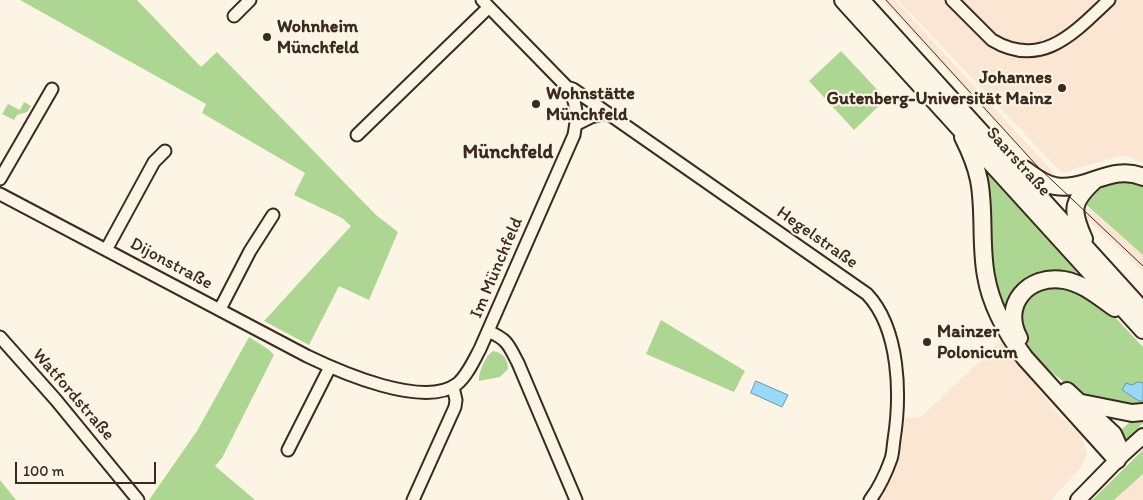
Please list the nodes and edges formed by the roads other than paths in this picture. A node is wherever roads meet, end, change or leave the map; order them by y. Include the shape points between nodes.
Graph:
1 (250, 0) edge
2 (844, 0) edge
3 (861, 0) edge
4 (952, 0) edge
5 (1109, 0) edge
6 (485, 4) edge
7 (234, 16) dead end
8 (567, 87) junction
9 (52, 89) dead end
10 (607, 113) junction
11 (577, 124) junction
12 (958, 126) junction
13 (357, 135) dead end
14 (998, 150) junction
15 (165, 151) dead end
16 (1143, 177) edge
17 (0, 179) edge
18 (1096, 179) junction
19 (0, 194) edge
20 (273, 215) dead end
21 (106, 250) junction
22 (1089, 250) junction
23 (220, 309) junction
24 (1142, 322) edge
25 (488, 331) junction
26 (0, 337) edge
27 (330, 367) junction
28 (453, 387) junction
29 (1080, 403) junction
30 (1143, 412) edge
31 (1143, 436) edge
32 (288, 450) dead end
33 (1117, 460) junction
34 (575, 499) edge
35 (138, 500) edge
36 (413, 500) edge
37 (870, 500) edge
38 (1078, 500) edge

1 - 7 street
2 - 12 highway, Saarstraße
3 - 14 highway, Saarstraße
4 - 5 street via 992,40 1022,50 1036,50 1064,40
6 - 8 street, Hegelstraße
6 - 13 street
8 - 10 street, Hegelstraße
8 - 11 street, Hegelstraße via 576,108
9 - 17 street
10 - 11 street
10 - 37 street, Hegelstraße via 876,303 887,326 894,354 898,414 891,458
11 - 25 street, Im Münchfeld
12 - 24 highway, Saarstraße
12 - 33 highway via 979,181 986,276 994,304 1025,358
14 - 18 highway via 1039,180 1053,186 1072,186
14 - 22 highway, Saarstraße
15 - 21 street, Dijonstraße via 154,162
16 - 18 highway via 1125,173
18 - 22 highway via 1080,195 1074,208
19 - 21 street, Dijonstraße
20 - 23 street, Dijonstraße
21 - 23 street, Dijonstraße
22 - 24 highway, Saarstraße
23 - 27 street, Dijonstraße
24 - 29 highway via 1072,282 1044,280 1022,292 1014,306 1016,332 1037,363
25 - 28 street via 462,379
25 - 34 street, Im Münchfeld via 508,344 518,363
26 - 35 street, Watfordstraße
27 - 28 street, Dijonstraße via 399,389 429,392
27 - 32 street
28 - 36 street via 455,407
29 - 30 highway via 1132,413
29 - 33 highway via 1113,434 1118,445
31 - 33 main road
33 - 38 main road

